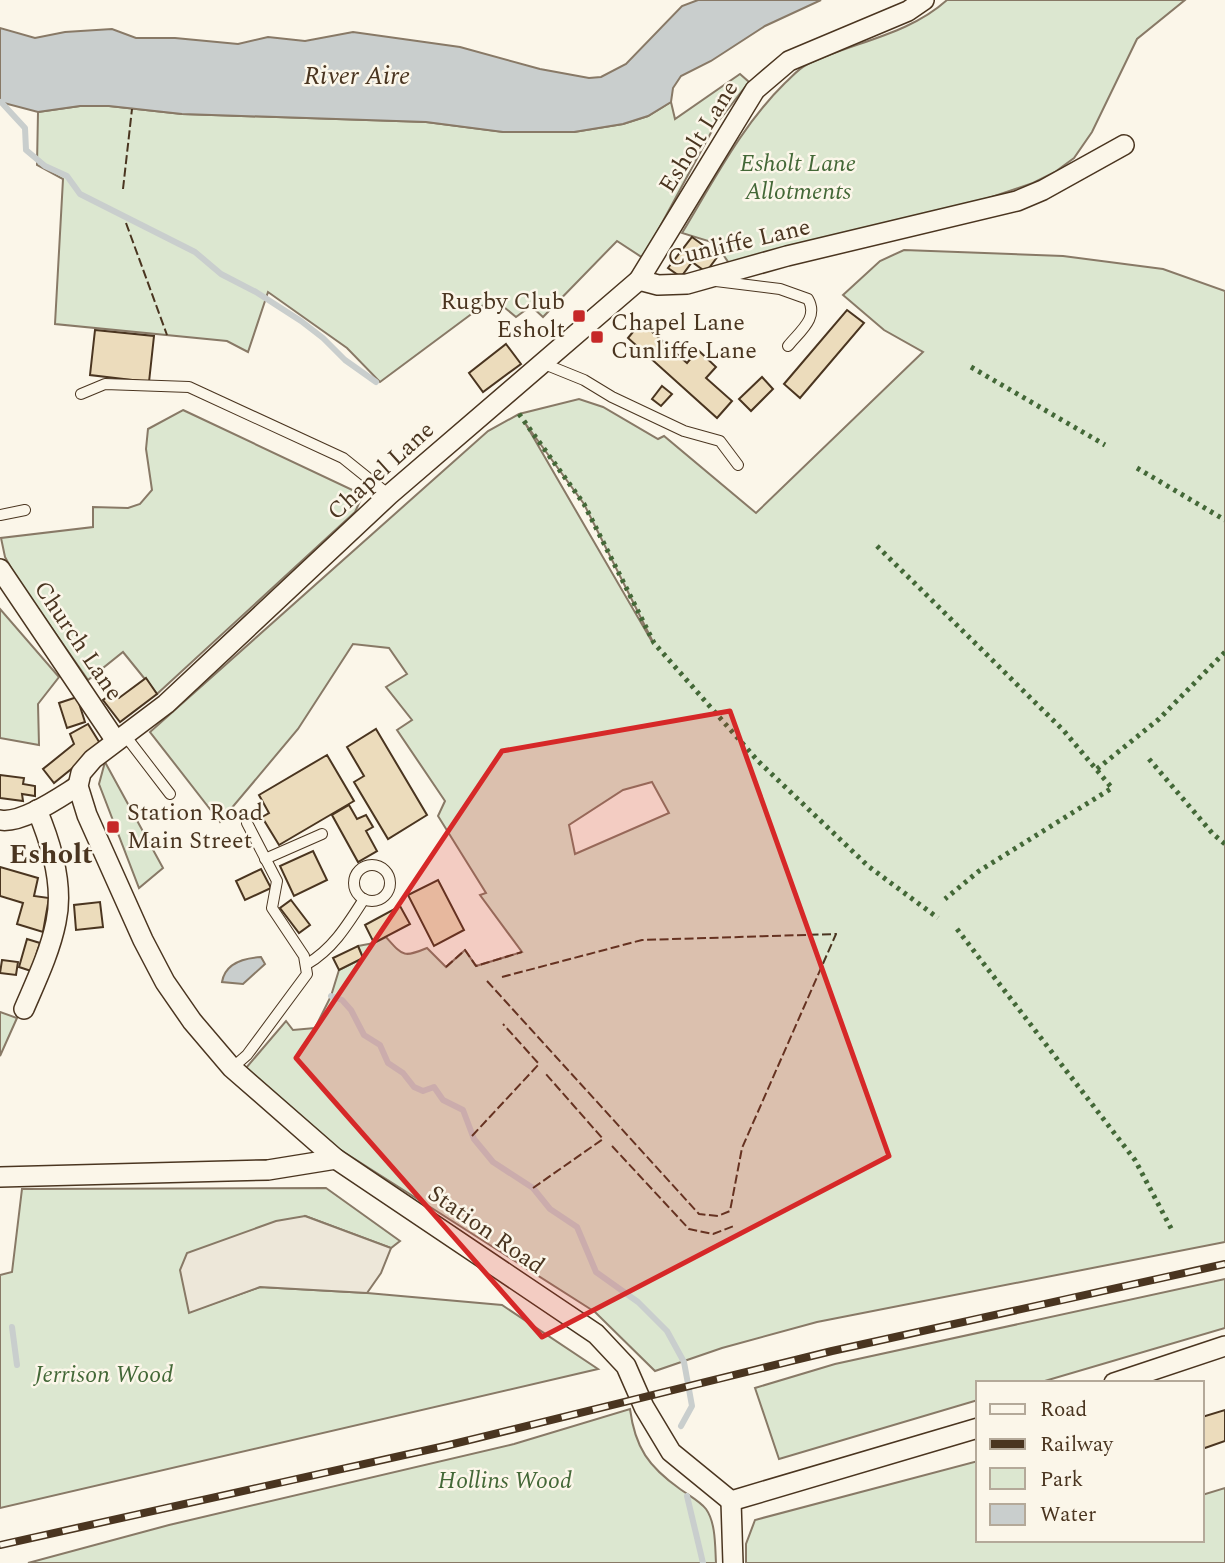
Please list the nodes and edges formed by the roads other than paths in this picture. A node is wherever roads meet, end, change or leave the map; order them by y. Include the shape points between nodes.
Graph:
1 (924, 0) edge
2 (1124, 145) dead end
3 (669, 230) joint
4 (704, 279) junction
5 (639, 280) junction
6 (788, 346) dead end
7 (542, 363) junction
8 (81, 394) dead end
9 (738, 465) dead end
10 (389, 495) junction
11 (25, 510) dead end
12 (0, 515) edge
13 (0, 569) edge
14 (120, 738) junction
15 (78, 786) junction
16 (170, 794) dead end
17 (37, 810) junction
18 (0, 820) edge
19 (247, 823) dead end
20 (322, 834) dead end
21 (265, 859) junction
22 (364, 899) dead end
23 (307, 964) junction
24 (24, 1009) dead end
25 (232, 1068) junction
26 (336, 1159) junction
27 (0, 1177) edge
28 (1225, 1346) edge
29 (1120, 1381) edge
30 (976, 1429) edge
31 (731, 1501) junction
32 (733, 1563) edge

1 - 3 street, Esholt Lane via 789,61 755,90
2 - 4 street, Cunliffe Lane via 1017,201
3 - 5 street, Chapel Lane
4 - 5 street, Cunliffe Lane via 671,286
4 - 6 lane via 780,289 808,299 811,317
5 - 7 street, Chapel Lane
7 - 9 lane via 684,431 720,441
7 - 10 street, Chapel Lane
8 - 10 lane via 104,384 189,387 343,458
10 - 14 street, Chapel Lane via 166,704
11 - 12 lane
13 - 14 street, Church Lane
14 - 15 street, Chapel Lane via 93,758
14 - 16 lane
15 - 17 street
15 - 25 street, Station Road via 87,815 165,982
17 - 18 street
17 - 24 street via 57,880 57,920
19 - 21 lane
20 - 21 lane
21 - 23 lane via 276,881 272,908
22 - 23 lane via 344,931
23 - 25 lane via 307,974 285,1006
25 - 26 street, Station Road
26 - 27 street via 268,1170
26 - 31 street, Station Road via 596,1334 626,1366 671,1452
28 - 29 street
30 - 31 street
31 - 32 street

